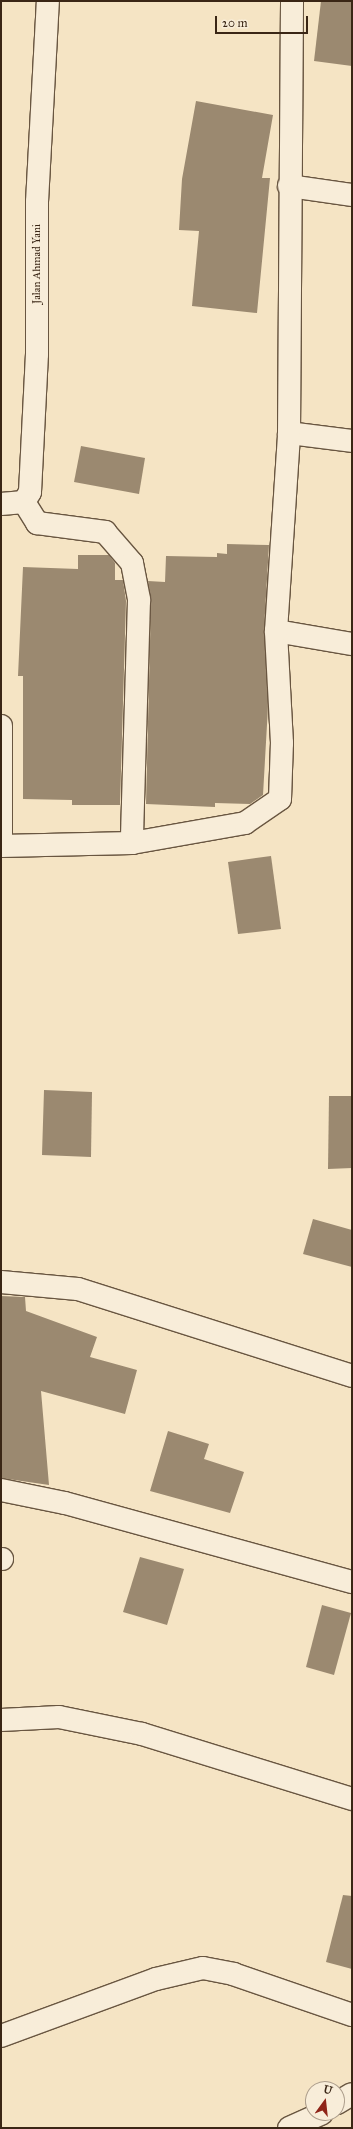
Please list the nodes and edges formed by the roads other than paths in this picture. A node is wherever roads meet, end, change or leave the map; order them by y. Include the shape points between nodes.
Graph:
1 (48, 1) edge
2 (292, 1) edge
3 (289, 186) junction
4 (352, 195) edge
5 (289, 433) junction
6 (352, 441) edge
7 (24, 502) junction
8 (1, 504) edge
9 (276, 631) junction
10 (352, 644) edge
11 (1, 726) edge
12 (132, 843) junction
13 (1, 846) edge
14 (1, 1282) edge
15 (352, 1376) edge
16 (1, 1490) edge
17 (352, 1582) edge
18 (1, 1720) edge
19 (352, 1799) edge
20 (352, 2015) edge
21 (1, 2036) edge
22 (305, 2121) edge
23 (289, 2128) edge

1 - 7 street, Jalan Ahmad Yani via 37,202 35,384 30,492
2 - 3 street
3 - 4 street
3 - 5 street
5 - 6 street
5 - 9 street
7 - 8 street
7 - 12 street via 37,523 105,532 132,563 139,600
9 - 10 street
9 - 12 street via 282,743 280,799 245,823
11 - 13 street
12 - 13 street
14 - 15 street via 78,1289
16 - 17 street via 65,1502
18 - 19 street via 59,1717 142,1734
20 - 21 street via 233,1974 203,1968 156,1979
22 - 23 street

